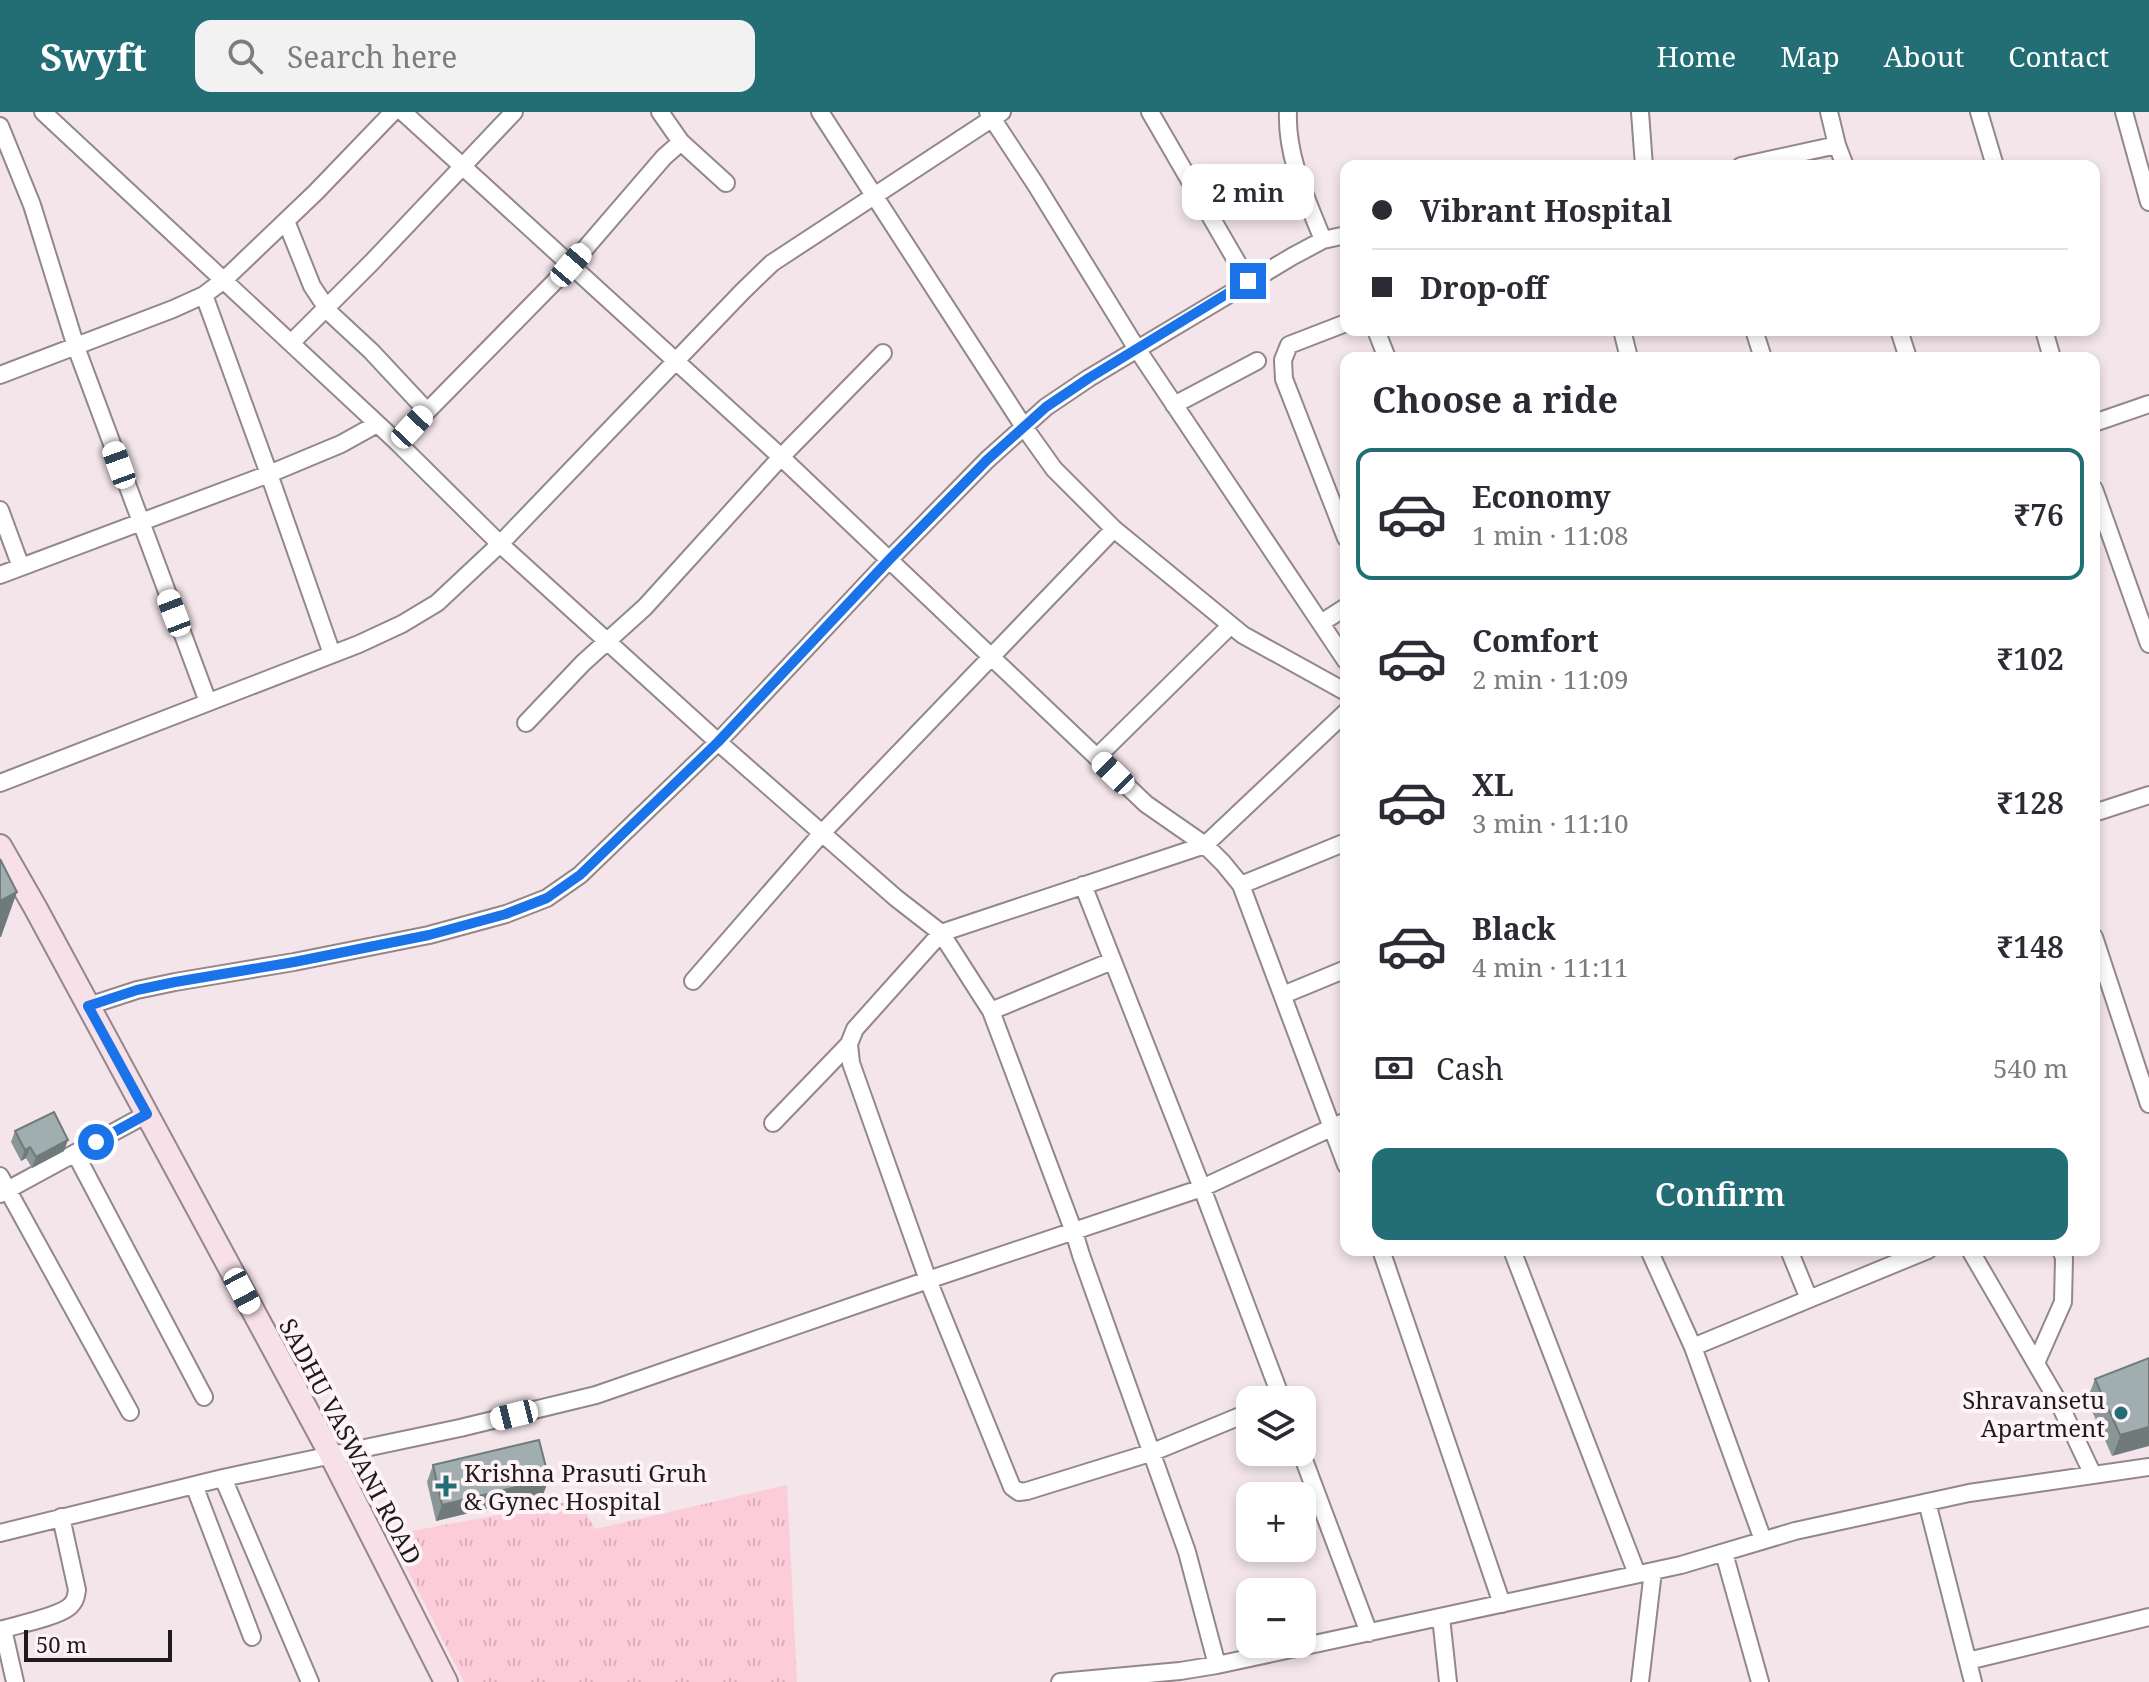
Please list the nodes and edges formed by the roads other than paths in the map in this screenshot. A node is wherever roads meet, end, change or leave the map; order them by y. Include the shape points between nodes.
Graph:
1 (43, 112) edge
2 (393, 112) edge
3 (403, 112) edge
4 (514, 112) edge
5 (660, 112) edge
6 (820, 112) edge
7 (1150, 112) edge
8 (1288, 112) edge
9 (1640, 112) edge
10 (1829, 112) edge
11 (1979, 112) edge
12 (2124, 112) edge
13 (994, 114) edge
14 (0, 126) edge
15 (681, 142) junction
16 (1837, 145) junction
17 (1644, 160) edge
18 (1768, 160) edge
19 (1843, 160) edge
20 (1993, 160) edge
21 (462, 166) junction
22 (726, 183) dead end
23 (875, 196) junction
24 (2149, 202) edge
25 (286, 221) junction
26 (1340, 236) edge
27 (1323, 240) junction
28 (571, 265) junction
29 (224, 280) junction
30 (1248, 281) junction
31 (204, 295) junction
32 (327, 307) junction
33 (1340, 325) edge
34 (291, 343) junction
35 (76, 347) junction
36 (1137, 349) junction
37 (883, 353) dead end
38 (1257, 361) dead end
39 (676, 362) junction
40 (0, 375) edge
41 (2149, 404) edge
42 (1174, 405) junction
43 (427, 411) junction
44 (2100, 421) edge
45 (377, 424) junction
46 (1024, 427) junction
47 (397, 442) junction
48 (781, 457) junction
49 (269, 474) junction
50 (2100, 503) edge
51 (0, 510) edge
52 (1340, 523) edge
53 (140, 524) junction
54 (1114, 529) junction
55 (500, 544) junction
56 (889, 560) junction
57 (21, 567) junction
58 (0, 575) edge
59 (2143, 607) edge
60 (1340, 611) edge
61 (1321, 623) junction
62 (1231, 625) junction
63 (608, 642) junction
64 (2149, 644) edge
65 (1340, 652) edge
66 (332, 654) junction
67 (991, 658) junction
68 (1340, 689) edge
69 (208, 702) junction
70 (1340, 718) edge
71 (526, 723) dead end
72 (718, 742) junction
73 (1097, 757) junction
74 (0, 783) edge
75 (2149, 795) edge
76 (2100, 811) edge
77 (822, 833) junction
78 (1340, 844) edge
79 (1205, 845) junction
80 (0, 846) edge
81 (1083, 885) junction
82 (1241, 885) junction
83 (941, 933) junction
84 (2100, 955) edge
85 (1112, 961) junction
86 (1340, 971) edge
87 (693, 981) dead end
88 (1283, 995) junction
89 (88, 1006) junction
90 (991, 1011) junction
91 (849, 1044) junction
92 (2149, 1104) edge
93 (147, 1114) junction
94 (773, 1123) dead end
95 (1339, 1125) edge
96 (75, 1153) junction
97 (3, 1187) edge
98 (1202, 1188) junction
99 (1074, 1232) junction
100 (1387, 1256) edge
101 (1514, 1256) edge
102 (1652, 1256) edge
103 (1791, 1256) edge
104 (1913, 1256) edge
105 (1974, 1256) edge
106 (2063, 1256) edge
107 (928, 1280) junction
108 (1809, 1299) junction
109 (1693, 1347) junction
110 (2036, 1363) junction
111 (1276, 1386) edge
112 (204, 1397) dead end
113 (130, 1412) dead end
114 (1236, 1418) edge
115 (1153, 1452) junction
116 (331, 1455) junction
117 (1306, 1466) edge
118 (2149, 1467) edge
119 (2093, 1475) junction
120 (223, 1478) junction
121 (194, 1485) junction
122 (1927, 1502) junction
123 (61, 1517) junction
124 (0, 1533) edge
125 (1763, 1540) junction
126 (1724, 1553) junction
127 (1645, 1573) junction
128 (1502, 1604) junction
129 (1441, 1617) junction
130 (2149, 1617) edge
131 (1, 1630) edge
132 (1369, 1633) junction
133 (252, 1637) dead end
134 (1968, 1661) junction
135 (1217, 1665) junction
136 (1180, 1676) edge
137 (15, 1682) edge
138 (310, 1682) edge
139 (446, 1682) edge
140 (1060, 1682) edge
141 (1448, 1682) edge
142 (1640, 1682) edge
143 (1760, 1682) edge
144 (1973, 1682) edge

1 - 29 street
2 - 25 street
3 - 21 street
4 - 21 street
5 - 15 street
6 - 23 street
7 - 30 street
8 - 27 street via 1291,149
9 - 17 street
10 - 16 street
11 - 20 street
12 - 24 street
13 - 23 street
13 - 36 street
14 - 35 street via 32,205
15 - 22 street
15 - 28 street
16 - 18 street
16 - 19 street
21 - 28 street
21 - 32 street
23 - 39 street via 772,263
23 - 46 street
25 - 29 street
25 - 32 street via 312,286
26 - 27 street
27 - 30 street
28 - 39 street
28 - 43 street
29 - 31 street
29 - 34 street
30 - 36 street
31 - 35 street
31 - 49 street
32 - 34 street
32 - 43 street
33 - 52 street via 1289,345 1283,360 1284,379
34 - 45 street
35 - 40 street
35 - 53 street
36 - 42 street
36 - 46 street
37 - 48 street
38 - 42 street
39 - 48 street
39 - 55 street
41 - 44 street
42 - 61 street
43 - 47 street
45 - 47 street
45 - 49 street
46 - 54 street via 1054,469
46 - 56 street
47 - 55 street
48 - 56 street
48 - 63 street
49 - 53 street
49 - 66 street
50 - 59 street
51 - 57 street
53 - 57 street
53 - 69 street
54 - 62 street
54 - 67 street
55 - 63 street
55 - 66 street via 437,603
56 - 67 street
56 - 72 street
57 - 58 street
59 - 64 street
60 - 61 street
61 - 65 street
62 - 68 street
62 - 73 street
63 - 71 street
63 - 72 street
66 - 69 street
67 - 73 street
67 - 77 street
69 - 74 street
70 - 79 street
72 - 77 street
72 - 89 street via 580,875 547,898 429,935 175,982
73 - 79 street via 1146,804
75 - 76 street
77 - 83 street
77 - 87 street
78 - 82 street
79 - 81 street
79 - 82 street
80 - 89 street, SADHU VASWANI ROAD
81 - 83 street
81 - 85 street
82 - 88 street
83 - 90 street
83 - 91 street via 855,1029
84 - 92 street
85 - 90 street
85 - 98 street
86 - 88 street
88 - 95 street
89 - 93 street, SADHU VASWANI ROAD
90 - 99 street
91 - 94 street
91 - 107 street via 851,1063
93 - 96 street
93 - 116 street, SADHU VASWANI ROAD
95 - 98 street
96 - 97 street
96 - 112 street
97 - 113 street
98 - 99 street
98 - 111 street
99 - 107 street
99 - 115 street
100 - 128 street
101 - 127 street
102 - 109 street
103 - 108 street
104 - 108 street
105 - 110 street
106 - 110 street via 2063,1302
107 - 115 street via 1012,1487 1027,1491
107 - 116 street via 596,1395
108 - 109 street
109 - 125 street
110 - 119 street
114 - 115 street
115 - 135 street
116 - 120 street
116 - 139 street, SADHU VASWANI ROAD
117 - 132 street
118 - 119 street
119 - 122 street
120 - 121 street
120 - 138 street
121 - 123 street
121 - 133 street
122 - 125 street
122 - 134 street
123 - 124 street
123 - 131 street via 76,1598 62,1611
125 - 126 street
126 - 127 street
126 - 143 street
127 - 128 street
127 - 142 street
128 - 129 street
129 - 132 street
129 - 141 street
130 - 134 street
131 - 137 street
132 - 135 street
134 - 144 street
135 - 136 street
136 - 140 street

